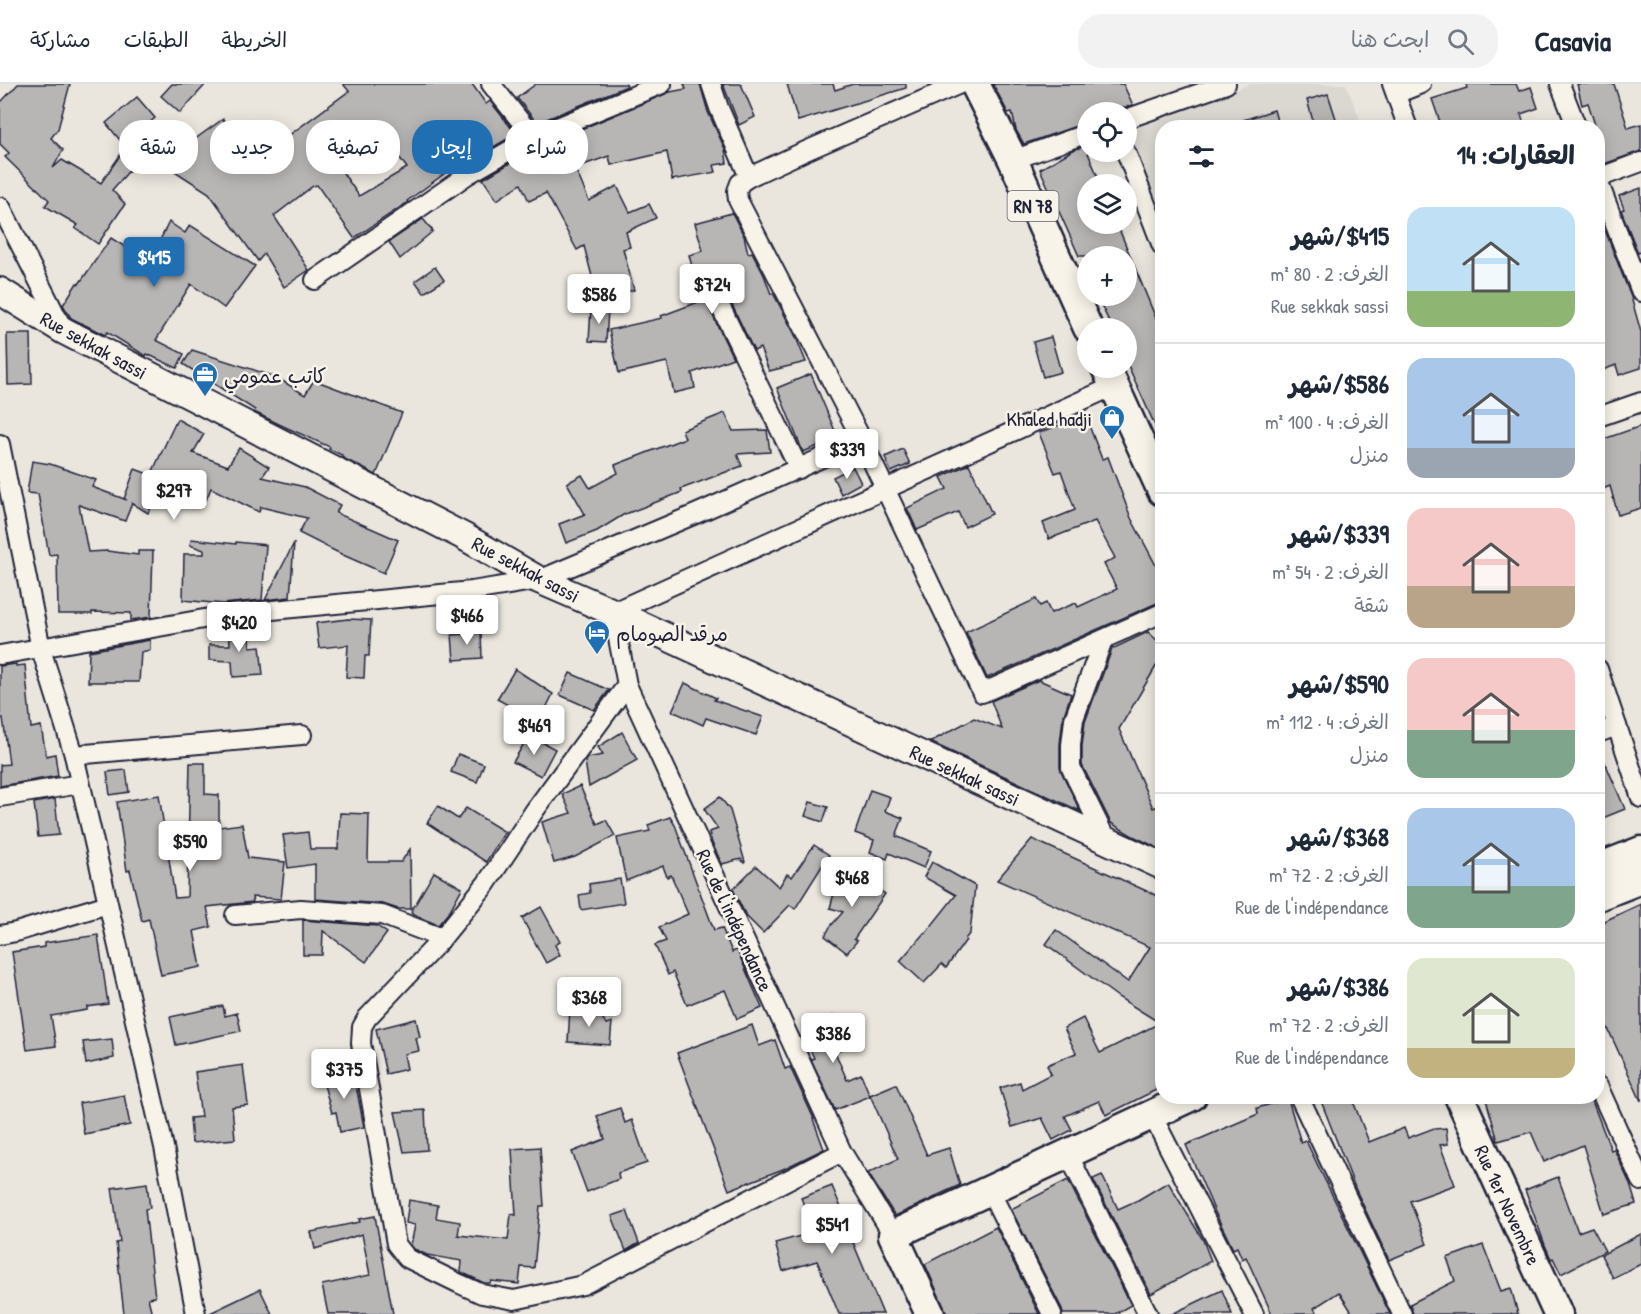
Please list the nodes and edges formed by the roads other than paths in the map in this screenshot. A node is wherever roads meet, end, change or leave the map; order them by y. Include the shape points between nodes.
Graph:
1 (491, 84) edge
2 (711, 84) edge
3 (960, 84) edge
4 (975, 84) edge
5 (1226, 84) edge
6 (1421, 84) edge
7 (1560, 84) edge
8 (652, 86) edge
9 (1394, 89) edge
10 (1137, 116) edge
11 (520, 120) edge
12 (573, 120) edge
13 (1405, 120) edge
14 (1574, 120) edge
15 (1077, 137) edge
16 (505, 153) edge
17 (1012, 160) junction
18 (1130, 162) edge
19 (1641, 162) edge
20 (750, 177) junction
21 (1605, 177) edge
22 (1605, 198) edge
23 (0, 209) edge
24 (1155, 228) edge
25 (315, 280) dead end
26 (712, 289) dead end
27 (0, 291) edge
28 (1641, 292) edge
29 (1083, 318) edge
30 (64, 331) junction
31 (1108, 378) edge
32 (1110, 378) edge
33 (1641, 402) edge
34 (1605, 415) edge
35 (862, 440) junction
36 (0, 444) edge
37 (799, 469) junction
38 (1155, 476) edge
39 (886, 490) junction
40 (540, 580) junction
41 (613, 612) junction
42 (1155, 617) edge
43 (1103, 640) junction
44 (41, 648) junction
45 (0, 655) edge
46 (627, 685) junction
47 (1605, 690) edge
48 (1617, 726) junction
49 (1605, 730) edge
50 (302, 735) dead end
51 (74, 755) junction
52 (80, 784) junction
53 (0, 797) edge
54 (1641, 798) edge
55 (1107, 841) junction
56 (1641, 851) edge
57 (1155, 863) edge
58 (1605, 865) edge
59 (1641, 879) edge
60 (1605, 893) edge
61 (108, 904) junction
62 (235, 915) dead end
63 (0, 935) edge
64 (442, 938) junction
65 (1605, 1101) edge
66 (1175, 1104) edge
67 (1303, 1104) edge
68 (1463, 1104) edge
69 (1152, 1115) junction
70 (842, 1152) junction
71 (1068, 1154) junction
72 (1641, 1181) edge
73 (990, 1191) junction
74 (893, 1235) junction
75 (196, 1314) edge
76 (930, 1314) edge
77 (1052, 1314) edge
78 (1148, 1314) edge
79 (1254, 1314) edge
80 (1402, 1314) edge
81 (1558, 1314) edge

1 - 11 street
2 - 20 street
3 - 20 street
4 - 17 main road, RN 78
5 - 10 street
6 - 9 street
7 - 14 street
8 - 12 street
9 - 13 street
15 - 17 street
16 - 25 street
17 - 29 main road, RN 78
18 - 24 street
19 - 21 street
20 - 35 street via 740,183 738,200
22 - 28 street
23 - 30 street
26 - 37 street
27 - 30 street, Rue sekkak sassi
30 - 40 street, Rue sekkak sassi via 463,536
31 - 39 street
32 - 38 main road
33 - 34 street
35 - 37 street
35 - 39 street
36 - 44 street
37 - 40 street
39 - 41 street
39 - 43 street via 982,693
40 - 41 street, Rue sekkak sassi
40 - 44 street via 472,591 232,614
41 - 46 street, Rue de l'indépendance
41 - 55 street, Rue sekkak sassi
42 - 43 street
43 - 55 street via 1074,719 1071,768
44 - 45 street
44 - 51 street
46 - 64 street via 486,884
46 - 70 street, Rue de l'indépendance
47 - 48 street
48 - 49 street
48 - 54 street
50 - 51 street
51 - 52 street
52 - 53 street
52 - 61 street
55 - 57 street, Rue sekkak sassi
56 - 58 main road
59 - 60 main road
61 - 63 street
61 - 75 street via 164,1147
62 - 64 street via 301,909 382,915
64 - 70 street via 362,1027 396,1244 407,1258 482,1294 514,1300 583,1285
65 - 72 street
66 - 69 main road
67 - 80 street
68 - 81 main road, Rue 1er Novembre
69 - 71 main road
69 - 79 street
70 - 74 street, Rue de l'indépendance
71 - 73 main road
71 - 78 street
73 - 74 main road
73 - 77 street
74 - 76 main road, Rue de l'indépendance

